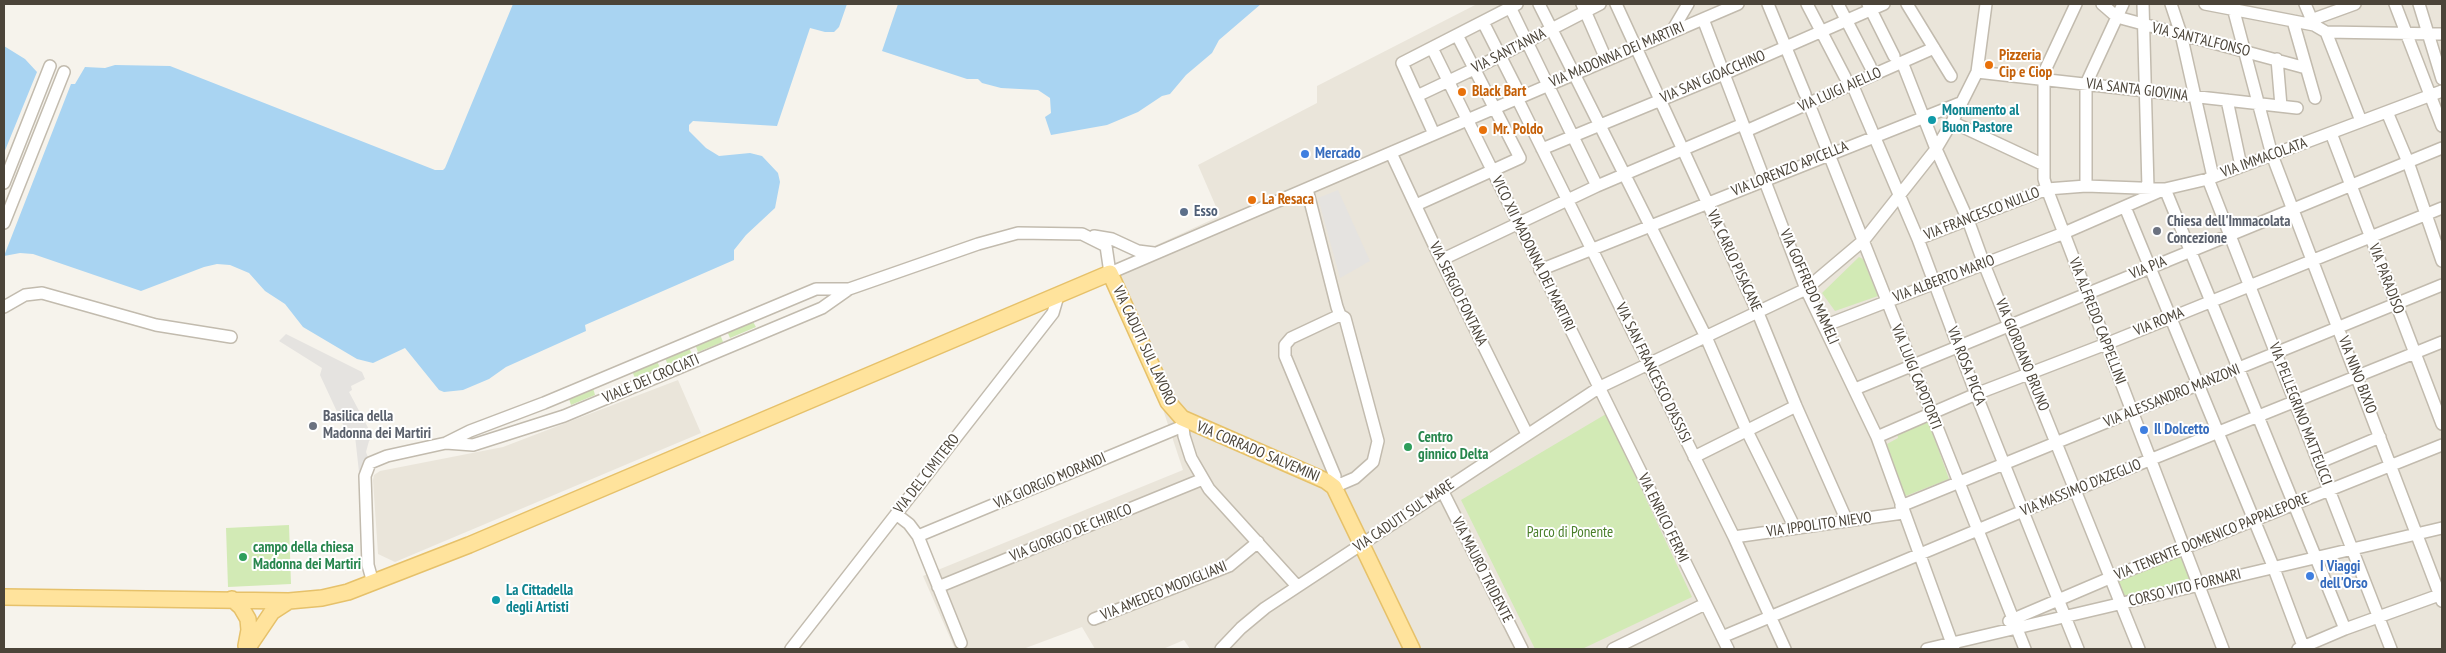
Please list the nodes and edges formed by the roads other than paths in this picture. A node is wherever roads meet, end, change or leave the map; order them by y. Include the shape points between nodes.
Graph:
1 (1539, 4) edge
2 (1600, 4) edge
3 (1616, 4) edge
4 (1688, 4) edge
5 (1738, 4) edge
6 (1768, 4) edge
7 (1807, 4) edge
8 (1838, 4) edge
9 (1884, 4) edge
10 (1907, 4) edge
11 (1986, 4) edge
12 (2076, 4) edge
13 (2102, 4) edge
14 (2123, 4) edge
15 (2143, 4) edge
16 (2172, 4) edge
17 (2205, 4) edge
18 (2305, 4) edge
19 (2355, 4) edge
20 (2396, 4) edge
21 (2419, 4) edge
22 (1513, 5) edge
23 (1869, 7) edge
24 (2234, 7) edge
25 (1583, 8) edge
26 (2116, 18) junction
27 (1703, 19) junction
28 (1846, 20) junction
29 (2293, 21) junction
30 (1483, 22) junction
31 (2312, 22) junction
32 (2143, 26) junction
33 (1552, 29) junction
34 (1672, 31) junction
35 (1821, 31) junction
36 (2326, 32) junction
37 (2404, 32) junction
38 (2428, 32) junction
39 (2181, 34) junction
40 (2442, 34) edge
41 (1457, 35) junction
42 (1527, 42) junction
43 (1786, 46) junction
44 (1636, 47) junction
45 (1432, 48) junction
46 (1934, 48) junction
47 (2247, 52) junction
48 (1500, 56) junction
49 (1606, 59) junction
50 (1898, 59) junction
51 (2277, 59) junction
52 (50, 66) dead end
53 (1870, 66) dead end
54 (2306, 68) junction
55 (1474, 69) junction
56 (64, 72) dead end
57 (1977, 72) junction
58 (1575, 73) junction
59 (1724, 74) junction
60 (1951, 76) dead end
61 (2043, 79) junction
62 (2442, 79) edge
63 (1449, 81) junction
64 (1849, 81) junction
65 (2086, 84) junction
66 (1548, 85) junction
67 (2145, 90) junction
68 (2442, 90) edge
69 (2430, 95) junction
70 (1417, 96) junction
71 (1519, 97) junction
72 (2195, 97) junction
73 (2315, 98) dead end
74 (1807, 99) junction
75 (1660, 100) junction
76 (2227, 100) junction
77 (1960, 102) junction
78 (2260, 104) junction
79 (2281, 106) junction
80 (1495, 108) junction
81 (2298, 108) dead end
82 (2387, 112) junction
83 (1923, 117) junction
84 (1468, 120) junction
85 (2361, 121) junction
86 (1952, 122) junction
87 (1600, 125) junction
88 (2442, 126) edge
89 (1745, 128) junction
90 (2331, 133) junction
91 (1434, 134) junction
92 (1573, 136) junction
93 (1873, 136) junction
94 (2442, 148) edge
95 (1542, 149) junction
96 (1936, 149) junction
97 (1681, 150) junction
98 (1391, 153) junction
99 (1828, 154) junction
100 (2272, 155) junction
101 (2408, 162) junction
102 (2044, 165) junction
103 (2242, 166) junction
104 (1492, 171) junction
105 (1624, 175) junction
106 (2210, 178) junction
107 (1764, 179) junction
108 (4, 183) edge
109 (2350, 185) junction
110 (1597, 186) junction
111 (2086, 186) junction
112 (2148, 188) junction
113 (1307, 189) junction
114 (2047, 189) junction
115 (2165, 189) junction
116 (1899, 195) junction
117 (1568, 200) junction
118 (1707, 202) junction
119 (1416, 205) junction
120 (2125, 207) junction
121 (2293, 208) junction
122 (2442, 208) edge
123 (2425, 215) junction
124 (1968, 220) junction
125 (4, 223) edge
126 (1518, 223) junction
127 (1649, 226) junction
128 (2064, 233) junction
129 (1082, 234) junction
130 (2229, 235) junction
131 (2370, 237) junction
132 (1108, 238) junction
133 (1918, 239) junction
134 (1864, 240) junction
135 (1591, 249) junction
136 (2190, 251) junction
137 (1155, 253) junction
138 (1441, 260) junction
139 (2312, 260) junction
140 (2442, 261) edge
141 (1984, 264) junction
142 (1126, 266) junction
143 (2150, 267) junction
144 (1540, 270) junction
145 (1110, 273) junction
146 (1934, 283) junction
147 (2442, 285) edge
148 (2250, 286) junction
149 (1806, 289) junction
150 (848, 290) junction
151 (2086, 294) junction
152 (1058, 296) junction
153 (1886, 302) junction
154 (2210, 302) junction
155 (2395, 304) junction
156 (4, 307) edge
157 (1758, 313) junction
158 (1340, 315) junction
159 (2170, 317) junction
160 (2010, 324) junction
161 (1824, 326) junction
162 (2339, 327) junction
163 (230, 337) dead end
164 (1706, 337) junction
165 (2442, 342) edge
166 (2106, 344) junction
167 (1959, 346) junction
168 (2276, 353) junction
169 (2414, 353) junction
170 (1648, 364) junction
171 (1912, 365) junction
172 (2238, 368) junction
173 (2028, 374) junction
174 (2357, 376) junction
175 (2198, 385) junction
176 (1600, 387) junction
177 (1855, 389) junction
178 (1976, 394) junction
179 (2294, 402) junction
180 (1796, 406) junction
181 (1931, 413) junction
182 (2132, 413) junction
183 (2258, 416) junction
184 (1182, 422) junction
185 (2442, 424) edge
186 (1746, 429) junction
187 (2217, 433) junction
188 (1527, 434) junction
189 (1877, 437) junction
190 (2380, 437) junction
191 (2057, 442) junction
192 (446, 443) junction
193 (2442, 444) edge
194 (1694, 456) junction
195 (2150, 460) junction
196 (2004, 463) junction
197 (2318, 463) junction
198 (2391, 464) junction
199 (1203, 479) junction
200 (1960, 483) junction
201 (1334, 487) junction
202 (2328, 489) junction
203 (1442, 490) junction
204 (2076, 491) junction
205 (2294, 504) junction
206 (1902, 509) junction
207 (2023, 511) junction
208 (896, 514) junction
209 (2254, 520) junction
210 (1847, 521) junction
211 (1795, 528) junction
212 (2442, 528) edge
213 (1979, 531) junction
214 (2418, 535) junction
215 (918, 536) junction
216 (1734, 537) junction
217 (1258, 542) junction
218 (1362, 544) junction
219 (2185, 548) junction
220 (2353, 549) junction
221 (1918, 555) junction
222 (2316, 557) junction
223 (2273, 566) junction
224 (2112, 577) junction
225 (374, 583) junction
226 (2198, 585) junction
227 (938, 586) junction
228 (1297, 586) junction
229 (2442, 597) edge
230 (4, 598) edge
231 (232, 599) junction
232 (2058, 599) junction
233 (259, 600) junction
234 (289, 601) junction
235 (1705, 604) junction
236 (2123, 604) junction
237 (1771, 615) junction
238 (2066, 617) junction
239 (2379, 617) junction
240 (1094, 620) dead end
241 (2015, 623) junction
242 (253, 629) junction
243 (2346, 629) junction
244 (1722, 637) junction
245 (960, 643) dead end
246 (1625, 646) edge
247 (1953, 646) edge
248 (1225, 648) edge
249 (2300, 648) edge
250 (246, 649) edge
251 (791, 649) edge
252 (1412, 649) edge
253 (1522, 649) edge
254 (1613, 649) edge
255 (1728, 649) edge
256 (1785, 649) edge
257 (1928, 649) edge
258 (2025, 649) edge
259 (2078, 649) edge
260 (2139, 649) edge
261 (2223, 649) edge
262 (2391, 649) edge

1 - 33 street
2 - 25 street, VIA SANT'ANNA
3 - 44 street, VIA CARLO PISACANE
4 - 34 street
5 - 27 street, VIA MADONNA DEI MARTIRI
6 - 43 street, VIA LUIGI CAPOTORTI
7 - 35 street, VIA ROSA PICCA
8 - 28 street
9 - 23 street, VIA SAN GIOACCHINO
10 - 46 street
11 - 57 street
12 - 61 street
13 - 26 street, VIA SANT'ALFONSO
14 - 26 street
15 - 32 street
16 - 39 street, VIA PELLEGRINO MATTEUCCI
17 - 24 street
18 - 31 street
19 - 31 street
20 - 37 street
21 - 38 street
22 - 30 street
22 - 42 street
23 - 28 street, VIA SAN GIOACCHINO
23 - 50 street, VIA GIORDANO BRUNO
24 - 29 street
24 - 47 street, VIA NINO BIXIO
25 - 33 street, VIA SANT'ANNA
25 - 49 street
26 - 32 street, VIA SANT'ALFONSO
26 - 65 street
27 - 34 street, VIA MADONNA DEI MARTIRI
27 - 59 street, VIA GOFFREDO MAMELI
28 - 35 street, VIA SAN GIOACCHINO
28 - 53 street
29 - 31 street
29 - 54 street
30 - 41 street
30 - 48 street, VIA SAN FRANCESCO D'ASSISI
31 - 36 street
32 - 39 street, VIA SANT'ALFONSO
32 - 67 street
33 - 42 street, VIA SANT'ANNA
33 - 58 street
34 - 44 street, VIA MADONNA DEI MARTIRI
35 - 43 street, VIA SAN GIOACCHINO
35 - 64 street, VIA ROSA PICCA
36 - 37 street
36 - 85 street
37 - 38 street
37 - 69 street
38 - 40 street
38 - 62 street
39 - 47 street, VIA SANT'ALFONSO
39 - 72 street, VIA PELLEGRINO MATTEUCCI
41 - 45 street
41 - 55 street
42 - 48 street, VIA SANT'ANNA
42 - 66 street
43 - 59 street, VIA SAN GIOACCHINO
43 - 74 street, VIA LUIGI CAPOTORTI
44 - 49 street, VIA MADONNA DEI MARTIRI
44 - 75 street, VIA CARLO PISACANE
45 - 63 street, VICO XII MADONNA DEI MARTIRI
45 - 70 street via 1402,63
46 - 50 street, VIA LUIGI AIELLO
46 - 60 street
47 - 51 street, VIA SANT'ALFONSO
47 - 78 street, VIA NINO BIXIO
48 - 55 street, VIA SANT'ANNA
48 - 71 street, VIA SAN FRANCESCO D'ASSISI
49 - 58 street, VIA MADONNA DEI MARTIRI
50 - 64 street, VIA LUIGI AIELLO
50 - 83 street, VIA GIORDANO BRUNO
51 - 54 street, VIA SANT'ALFONSO
51 - 79 street
52 - 108 street
54 - 73 street
55 - 63 street, VIA SANT'ANNA
55 - 80 street
56 - 125 street
57 - 61 street, VIA SANTA GIOVINA
57 - 77 street, VIA CADUTI SUL MARE
58 - 66 street, VIA MADONNA DEI MARTIRI
58 - 87 street
59 - 75 street, VIA SAN GIOACCHINO
59 - 89 street, VIA GOFFREDO MAMELI
61 - 65 street, VIA SANTA GIOVINA
61 - 102 street, VIA ALFREDO CAPPELLINI
63 - 70 street, VIA SANT'ANNA
63 - 84 street, VICO XII MADONNA DEI MARTIRI
64 - 74 street, VIA LUIGI AIELLO
64 - 93 street, VIA ROSA PICCA
65 - 67 street, VIA SANTA GIOVINA
65 - 111 street
66 - 71 street, VIA MADONNA DEI MARTIRI
66 - 92 street
67 - 72 street, VIA SANTA GIOVINA
67 - 112 street
68 - 69 street, VIA IMMACOLATA
69 - 82 street, VIA IMMACOLATA
69 - 88 street
70 - 91 street
71 - 80 street, VIA MADONNA DEI MARTIRI
71 - 95 street, VIA SAN FRANCESCO D'ASSISI
72 - 76 street, VIA SANTA GIOVINA
72 - 106 street, VIA PELLEGRINO MATTEUCCI
74 - 89 street, VIA LUIGI AIELLO
74 - 99 street, VIA LUIGI CAPOTORTI
75 - 87 street, VIA SAN GIOACCHINO
75 - 97 street, VIA CARLO PISACANE
76 - 78 street, VIA SANTA GIOVINA
76 - 103 street
77 - 83 street, VIA LORENZO APICELLA
77 - 86 street, VIA CADUTI SUL MARE
78 - 79 street, VIA SANTA GIOVINA
78 - 100 street, VIA NINO BIXIO
79 - 81 street, VIA SANTA GIOVINA
80 - 84 street, VIA MADONNA DEI MARTIRI
80 - 104 street via 1520,158
82 - 85 street, VIA IMMACOLATA
82 - 101 street
83 - 93 street, VIA LORENZO APICELLA
83 - 96 street, VIA GIORDANO BRUNO
84 - 91 street, VIA MADONNA DEI MARTIRI
84 - 104 street, VICO XII MADONNA DEI MARTIRI
85 - 90 street, VIA IMMACOLATA
86 - 96 street, VIA CADUTI SUL MARE
86 - 102 street
87 - 92 street, VIA SAN GIOACCHINO
87 - 105 street
89 - 97 street, VIA LUIGI AIELLO
89 - 107 street, VIA GOFFREDO MAMELI
90 - 100 street, VIA IMMACOLATA
90 - 109 street, VIA PARADISO
91 - 98 street, VIA MADONNA DEI MARTIRI
92 - 95 street, VIA SAN GIOACCHINO
92 - 110 street
93 - 99 street, VIA LORENZO APICELLA
93 - 116 street, VIA ROSA PICCA
94 - 101 street, VIA PIA
95 - 117 street, VIA SAN FRANCESCO D'ASSISI
96 - 116 street, VIA CADUTI SUL MARE
96 - 124 street, VIA GIORDANO BRUNO
97 - 105 street, VIA LUIGI AIELLO
97 - 118 street, VIA CARLO PISACANE
98 - 113 street, VIA MADONNA DEI MARTIRI
98 - 119 street, VIA SERGIO FONTANA
99 - 107 street, VIA LORENZO APICELLA
99 - 134 street, VIA LUIGI CAPOTORTI
100 - 103 street, VIA IMMACOLATA
100 - 121 street, VIA NINO BIXIO
101 - 109 street, VIA PIA
101 - 123 street
102 - 114 street, VIA ALFREDO CAPPELLINI
103 - 106 street, VIA IMMACOLATA
104 - 119 street
104 - 126 street, VICO XII MADONNA DEI MARTIRI
105 - 110 street, VIA LUIGI AIELLO
105 - 127 street
106 - 115 street, VIA IMMACOLATA
106 - 130 street, VIA PELLEGRINO MATTEUCCI
107 - 118 street, VIA LORENZO APICELLA
107 - 149 street, VIA GOFFREDO MAMELI
109 - 121 street, VIA PIA
109 - 131 street, VIA PARADISO
110 - 117 street, VIA LUIGI AIELLO
111 - 112 street, VIA IMMACOLATA
111 - 114 street, VIA IMMACOLATA
112 - 115 street, VIA IMMACOLATA
113 - 137 street, VIA MADONNA DEI MARTIRI
113 - 158 street
114 - 124 street, VIA FRANCESCO NULLO
114 - 128 street, VIA ALFREDO CAPPELLINI
115 - 120 street, VIA IMMACOLATA
115 - 136 street
116 - 133 street, VIA ROSA PICCA
116 - 134 street, VIA CADUTI SUL MARE
117 - 126 street, VIA LUIGI AIELLO
117 - 135 street, VIA SAN FRANCESCO D'ASSISI
118 - 127 street, VIA LORENZO APICELLA
118 - 157 street, VIA CARLO PISACANE
119 - 138 street, VIA SERGIO FONTANA
120 - 128 street, VIA IMMACOLATA
120 - 143 street
121 - 130 street, VIA PIA
121 - 139 street, VIA NINO BIXIO
122 - 123 street, VIA ROMA
123 - 131 street, VIA ROMA
123 - 140 street
124 - 133 street, VIA FRANCESCO NULLO
124 - 141 street, VIA GIORDANO BRUNO
126 - 138 street, VIA LUIGI AIELLO
126 - 144 street, VICO XII MADONNA DEI MARTIRI
127 - 135 street, VIA LORENZO APICELLA
127 - 164 street
128 - 141 street, VIA ALBERTO MARIO
128 - 151 street, VIA ALFREDO CAPPELLINI
129 - 132 street
129 - 145 street, VIALE DEI CROCIATI via 1106,246
129 - 150 street, VIALE DEI CROCIATI via 1018,233
130 - 136 street, VIA PIA
130 - 148 street, VIA PELLEGRINO MATTEUCCI
131 - 139 street, VIA ROMA
131 - 155 street, VIA PARADISO
132 - 137 street via 1138,251
132 - 142 street via 1123,251
133 - 146 street, VIA ROSA PICCA
134 - 149 street, VIA CADUTI SUL MARE
134 - 153 street, VIA LUIGI CAPOTORTI
135 - 144 street, VIA LORENZO APICELLA
135 - 170 street, VIA SAN FRANCESCO D'ASSISI
136 - 143 street, VIA PIA
136 - 154 street
137 - 142 street, VIA MADONNA DEI MARTIRI
138 - 188 street, VIA SERGIO FONTANA
139 - 148 street, VIA ROMA
139 - 162 street, VIA NINO BIXIO
141 - 146 street, VIA ALBERTO MARIO
141 - 160 street, VIA GIORDANO BRUNO
142 - 145 street, VIA MADONNA DEI MARTIRI
143 - 151 street, VIA PIA
143 - 159 street
144 - 176 street, VICO XII MADONNA DEI MARTIRI
145 - 152 main road
145 - 184 main road, VIA CADUTI SUL LAVORO via 1168,402
146 - 153 street, VIA ALBERTO MARIO
146 - 167 street, VIA ROSA PICCA
147 - 155 street, VIA ALESSANDRO MANZONI
148 - 154 street, VIA ROMA
148 - 168 street, VIA PELLEGRINO MATTEUCCI
149 - 157 street, VIA CADUTI SUL MARE
149 - 161 street, VIA GOFFREDO MAMELI
150 - 192 street, VIALE DEI CROCIATI via 816,289
150 - 192 street, VIALE DEI CROCIATI via 822,308 564,416 474,445
151 - 160 street, VIA PIA
151 - 166 street, VIA ALFREDO CAPPELLINI
152 - 208 street, VIA DEL CIMITERO via 1054,313
152 - 225 main road
153 - 161 street, VIA ALBERTO MARIO
153 - 171 street, VIA LUIGI CAPOTORTI
154 - 159 street, VIA ROMA
154 - 172 street
155 - 162 street, VIA ALESSANDRO MANZONI
155 - 169 street, VIA PARADISO
156 - 163 street via 25,295 42,293 131,319
157 - 164 street, VIA CADUTI SUL MARE
157 - 180 street, VIA CARLO PISACANE
158 - 201 street via 1345,318 1378,441 1373,462 1355,478
158 - 201 street via 1291,338 1285,345 1285,356 1335,476
159 - 166 street, VIA ROMA
159 - 175 street
160 - 167 street, VIA PIA
160 - 173 street, VIA GIORDANO BRUNO
161 - 177 street, VIA GOFFREDO MAMELI
162 - 168 street, VIA ALESSANDRO MANZONI
162 - 174 street, VIA NINO BIXIO
164 - 170 street, VIA CADUTI SUL MARE
164 - 186 street
165 - 169 street, VIA MASSIMO D'AZEGLIO
166 - 173 street, VIA ROMA
166 - 182 street, VIA ALFREDO CAPPELLINI
167 - 171 street, VIA PIA
167 - 178 street, VIA ROSA PICCA
168 - 172 street, VIA ALESSANDRO MANZONI
168 - 179 street, VIA PELLEGRINO MATTEUCCI
169 - 174 street, VIA MASSIMO D'AZEGLIO
169 - 185 street, VIA PARADISO
170 - 176 street, VIA CADUTI SUL MARE
170 - 194 street, VIA SAN FRANCESCO D'ASSISI
171 - 177 street, VIA PIA
171 - 181 street, VIA LUIGI CAPOTORTI
172 - 175 street, VIA ALESSANDRO MANZONI
172 - 183 street
173 - 178 street, VIA ROMA
173 - 191 street, VIA GIORDANO BRUNO
174 - 179 street, VIA MASSIMO D'AZEGLIO
174 - 190 street, VIA NINO BIXIO
175 - 182 street, VIA ALESSANDRO MANZONI
175 - 187 street
176 - 188 street, VIA CADUTI SUL MARE
176 - 235 street, VIA ENRICO FERMI
177 - 189 street, VIA GOFFREDO MAMELI
178 - 181 street, VIA ROMA
178 - 196 street, VIA ROSA PICCA
179 - 183 street, VIA MASSIMO D'AZEGLIO
179 - 197 street, VIA PELLEGRINO MATTEUCCI
180 - 186 street
180 - 210 street, VIA CARLO PISACANE
181 - 189 street, VIA ROMA
181 - 200 street, VIA LUIGI CAPOTORTI
182 - 191 street, VIA ALESSANDRO MANZONI
182 - 195 street, VIA ALFREDO CAPPELLINI
183 - 187 street, VIA MASSIMO D'AZEGLIO
183 - 205 street
184 - 199 street, VIA CADUTI SUL LAVORO via 1191,458
184 - 201 main road, VIA CORRADO SALVEMINI
184 - 215 street, VIA GIORGIO MORANDI
186 - 194 street
186 - 211 street
187 - 195 street, VIA MASSIMO D'AZEGLIO
187 - 209 street
188 - 203 street, VIA CADUTI SUL MARE
189 - 206 street, VIA GOFFREDO MAMELI
190 - 197 street
190 - 198 street, VIA NINO BIXIO
191 - 196 street, VIA ALESSANDRO MANZONI
191 - 204 street, VIA GIORDANO BRUNO
192 - 225 street, VIALE DEI CROCIATI via 370,463 366,473 368,565
193 - 198 street, VIA TENENTE DOMENICO PAPPALEPORE
194 - 216 street, VIA SAN FRANCESCO D'ASSISI
195 - 204 street, VIA MASSIMO D'AZEGLIO
195 - 219 street, VIA ALFREDO CAPPELLINI
196 - 200 street, VIA ALESSANDRO MANZONI
196 - 207 street, VIA ROSA PICCA
197 - 202 street, VIA PELLEGRINO MATTEUCCI
198 - 202 street, VIA TENENTE DOMENICO PAPPALEPORE
198 - 214 street, VIA NINO BIXIO
199 - 217 street, VIA CADUTI SUL LAVORO via 1230,514
199 - 227 street, VIA GIORGIO DE CHIRICO
200 - 206 street, VIA ALESSANDRO MANZONI
200 - 213 street, VIA LUIGI CAPOTORTI
201 - 218 main road
202 - 205 street, VIA TENENTE DOMENICO PAPPALEPORE
202 - 220 street, VIA PELLEGRINO MATTEUCCI
203 - 218 street, VIA CADUTI SUL MARE
203 - 253 street, VIA MAURO TRIDENTE
204 - 207 street, VIA MASSIMO D'AZEGLIO
204 - 224 street, VIA GIORDANO BRUNO
205 - 209 street, VIA TENENTE DOMENICO PAPPALEPORE
205 - 222 street
206 - 210 street, VIA IPPOLITO NIEVO
206 - 221 street, VIA GOFFREDO MAMELI
207 - 213 street, VIA MASSIMO D'AZEGLIO
207 - 232 street, VIA ROSA PICCA
208 - 215 street
208 - 251 street, VIA DEL CIMITERO
209 - 219 street, VIA TENENTE DOMENICO PAPPALEPORE
209 - 223 street
210 - 211 street, VIA IPPOLITO NIEVO
211 - 216 street, VIA IPPOLITO NIEVO
212 - 214 street, CORSO VITO FORNARI
213 - 221 street, VIA MASSIMO D'AZEGLIO
213 - 241 street, VIA LUIGI CAPOTORTI
214 - 220 street, CORSO VITO FORNARI
214 - 229 street, VIA NINO BIXIO
215 - 227 street
216 - 237 street, VIA SAN FRANCESCO D'ASSISI
217 - 228 street, VIA CADUTI SUL LAVORO
217 - 240 street, VIA AMEDEO MODIGLIANI via 1229,566
218 - 228 street, VIA CADUTI SUL MARE
218 - 252 main road
219 - 224 street, VIA TENENTE DOMENICO PAPPALEPORE
219 - 226 street, VIA ALFREDO CAPPELLINI
220 - 222 street, CORSO VITO FORNARI
220 - 239 street, VIA PELLEGRINO MATTEUCCI
221 - 237 street, VIA MASSIMO D'AZEGLIO
221 - 247 street, VIA GOFFREDO MAMELI
222 - 223 street, CORSO VITO FORNARI
222 - 243 street
223 - 226 street, CORSO VITO FORNARI
223 - 249 street
224 - 232 street, VIA TENENTE DOMENICO PAPPALEPORE
224 - 236 street, VIA GIORDANO BRUNO
225 - 234 main road via 331,596
226 - 236 street, CORSO VITO FORNARI
226 - 261 street, VIA ALFREDO CAPPELLINI
227 - 245 street
228 - 248 street, VIA CADUTI SUL MARE via 1256,615
229 - 239 street
230 - 231 main road
231 - 233 main road
231 - 242 main road
232 - 238 street, VIA ROSA PICCA
232 - 241 street, VIA TENENTE DOMENICO PAPPALEPORE
233 - 234 main road
233 - 242 main road via 264,611
234 - 242 main road
235 - 244 street, VIA ENRICO FERMI
235 - 246 street
236 - 238 street, CORSO VITO FORNARI
236 - 260 street, VIA GIORDANO BRUNO
237 - 244 street, VIA MASSIMO D'AZEGLIO
237 - 256 street, VIA SAN FRANCESCO D'ASSISI
238 - 241 street, CORSO VITO FORNARI
238 - 259 street, VIA ROSA PICCA
239 - 243 street
239 - 262 street, VIA PELLEGRINO MATTEUCCI
241 - 247 street, CORSO VITO FORNARI
241 - 258 street, VIA LUIGI CAPOTORTI
242 - 250 main road
243 - 249 street
244 - 255 street, VIA ENRICO FERMI
246 - 254 street
247 - 257 street, CORSO VITO FORNARI

